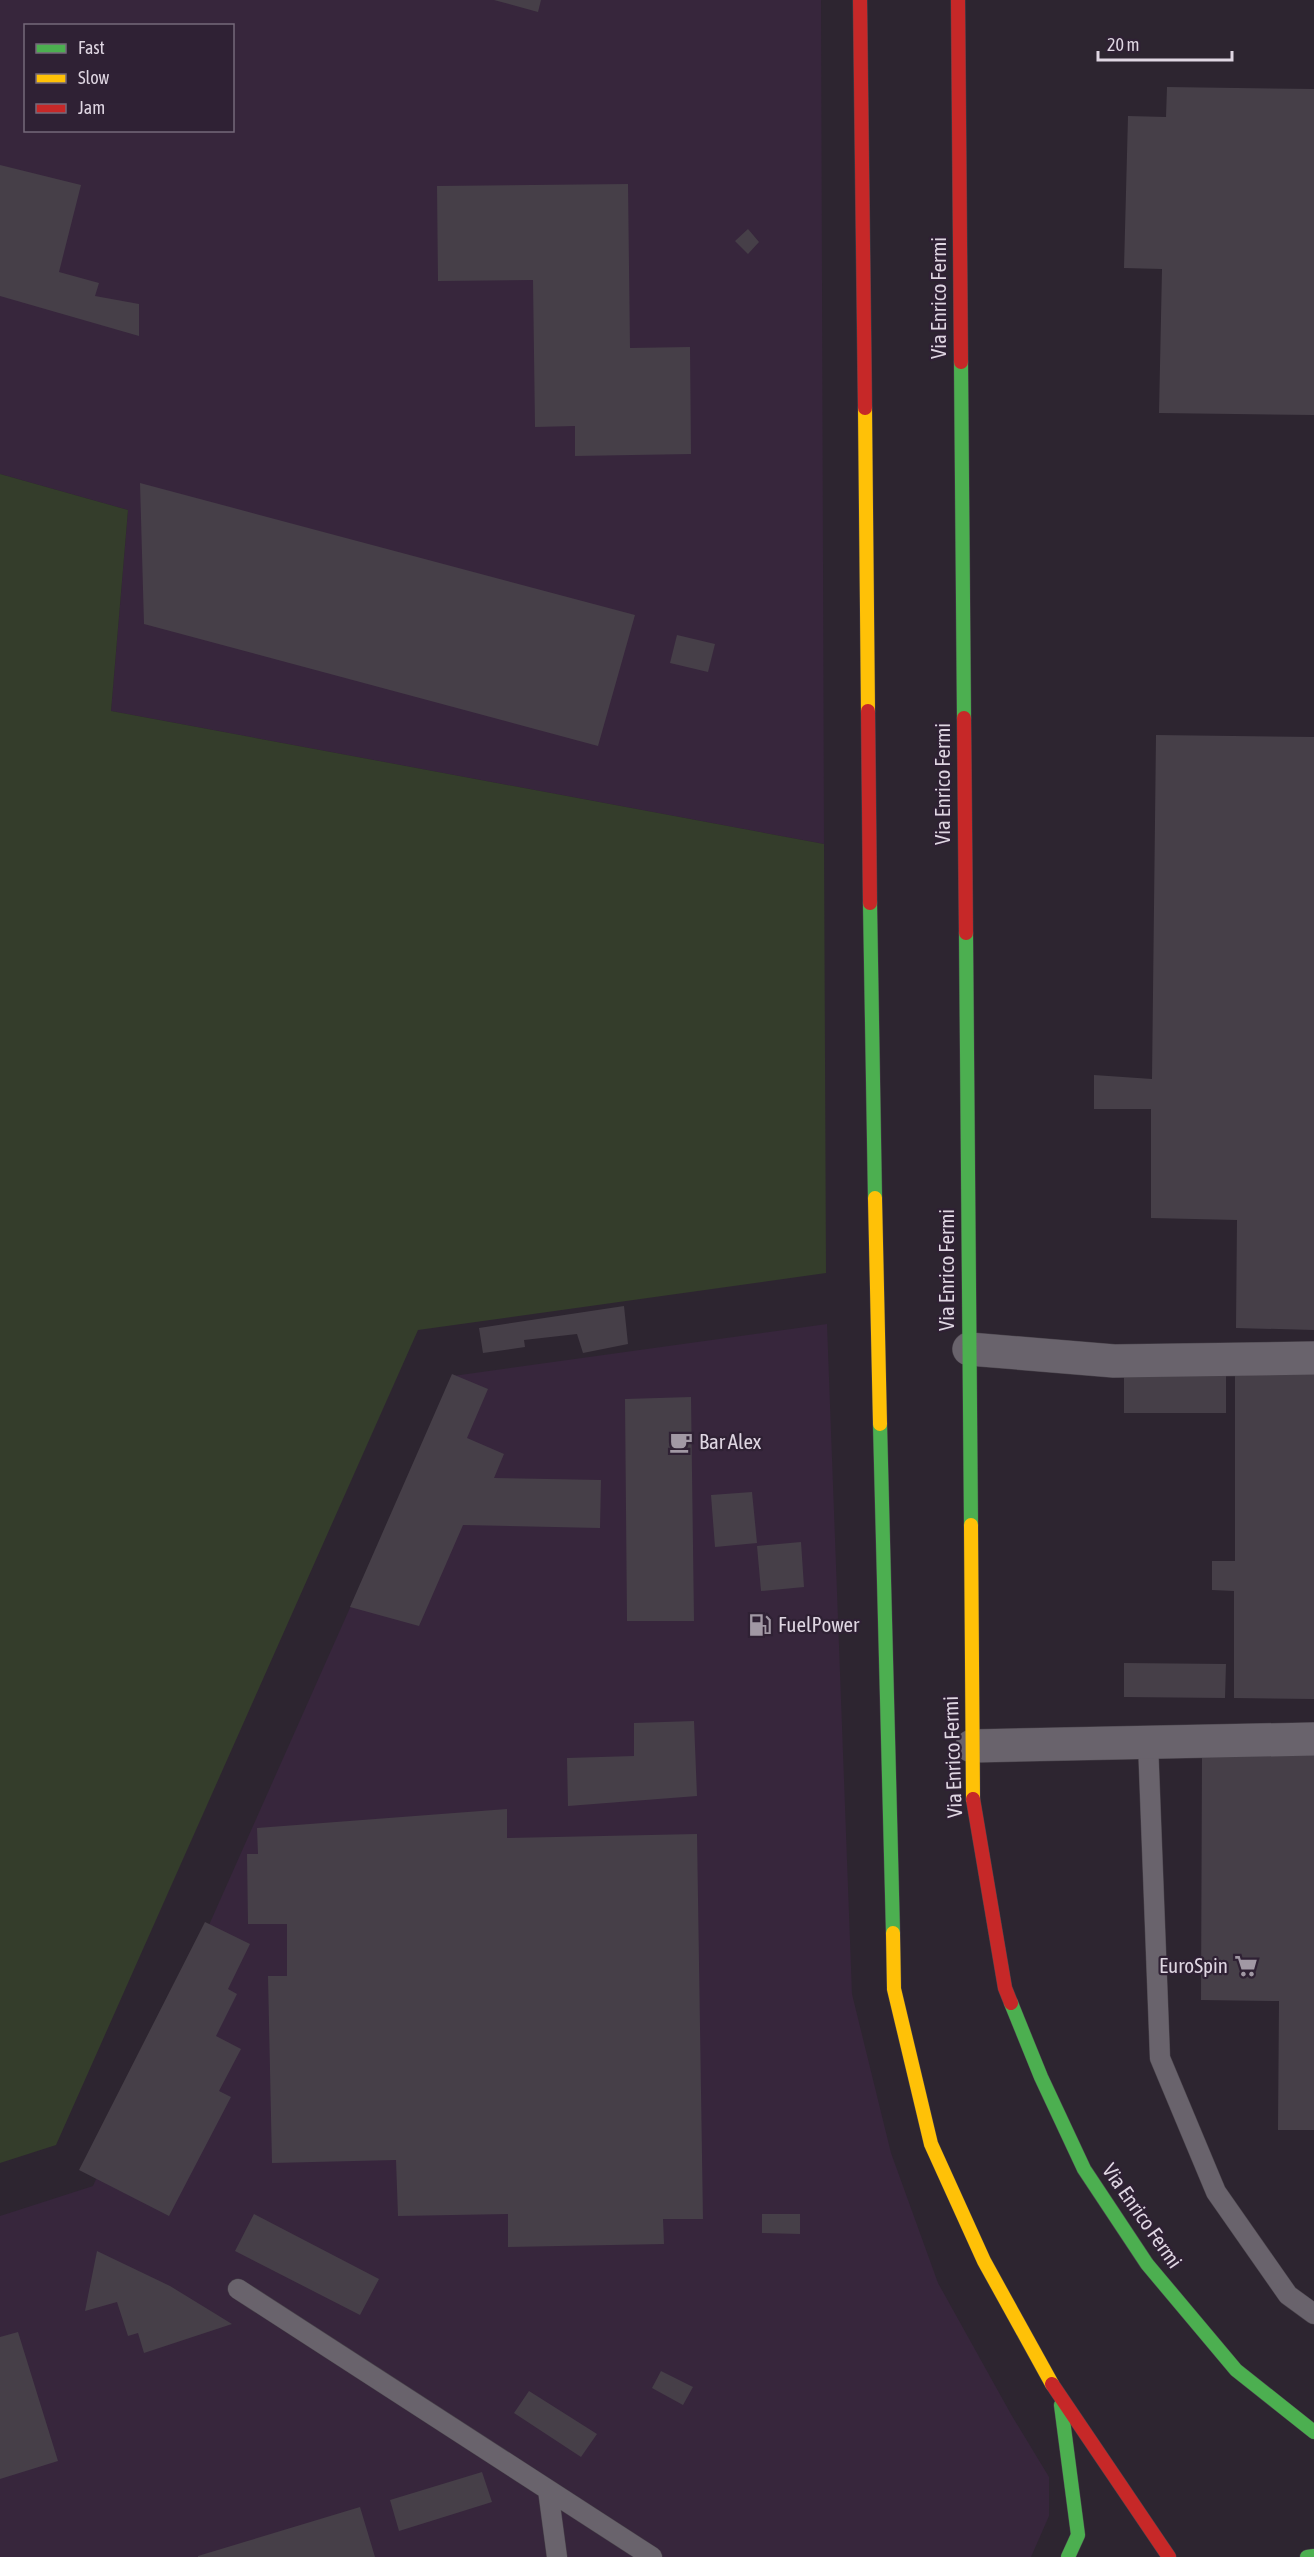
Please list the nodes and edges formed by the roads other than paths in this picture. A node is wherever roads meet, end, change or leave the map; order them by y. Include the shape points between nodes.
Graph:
1 (860, 0) edge
2 (958, 0) edge
3 (969, 1348) junction
4 (1314, 1358) edge
5 (1314, 1739) edge
6 (1148, 1742) junction
7 (972, 1746) junction
8 (238, 2289) dead end
9 (1314, 2314) edge
10 (1061, 2400) junction
11 (1314, 2432) edge
12 (548, 2490) junction
13 (1314, 2556) edge
14 (557, 2557) edge
15 (652, 2557) edge
16 (1068, 2557) edge
17 (1169, 2557) edge
18 (1307, 2557) edge

1 - 10 street via 873,1126 894,1989 931,2144 984,2261
2 - 3 street, Via Enrico Fermi
3 - 4 street via 1114,1361
3 - 7 street, Via Enrico Fermi
5 - 6 street
6 - 7 street
6 - 9 lane via 1160,2058 1216,2192 1288,2295
7 - 11 street, Via Enrico Fermi via 973,1799 1005,1988 1084,2169 1147,2264 1236,2370
8 - 12 lane
10 - 16 street via 1078,2535
10 - 17 street
12 - 14 lane
12 - 15 lane
13 - 18 street

